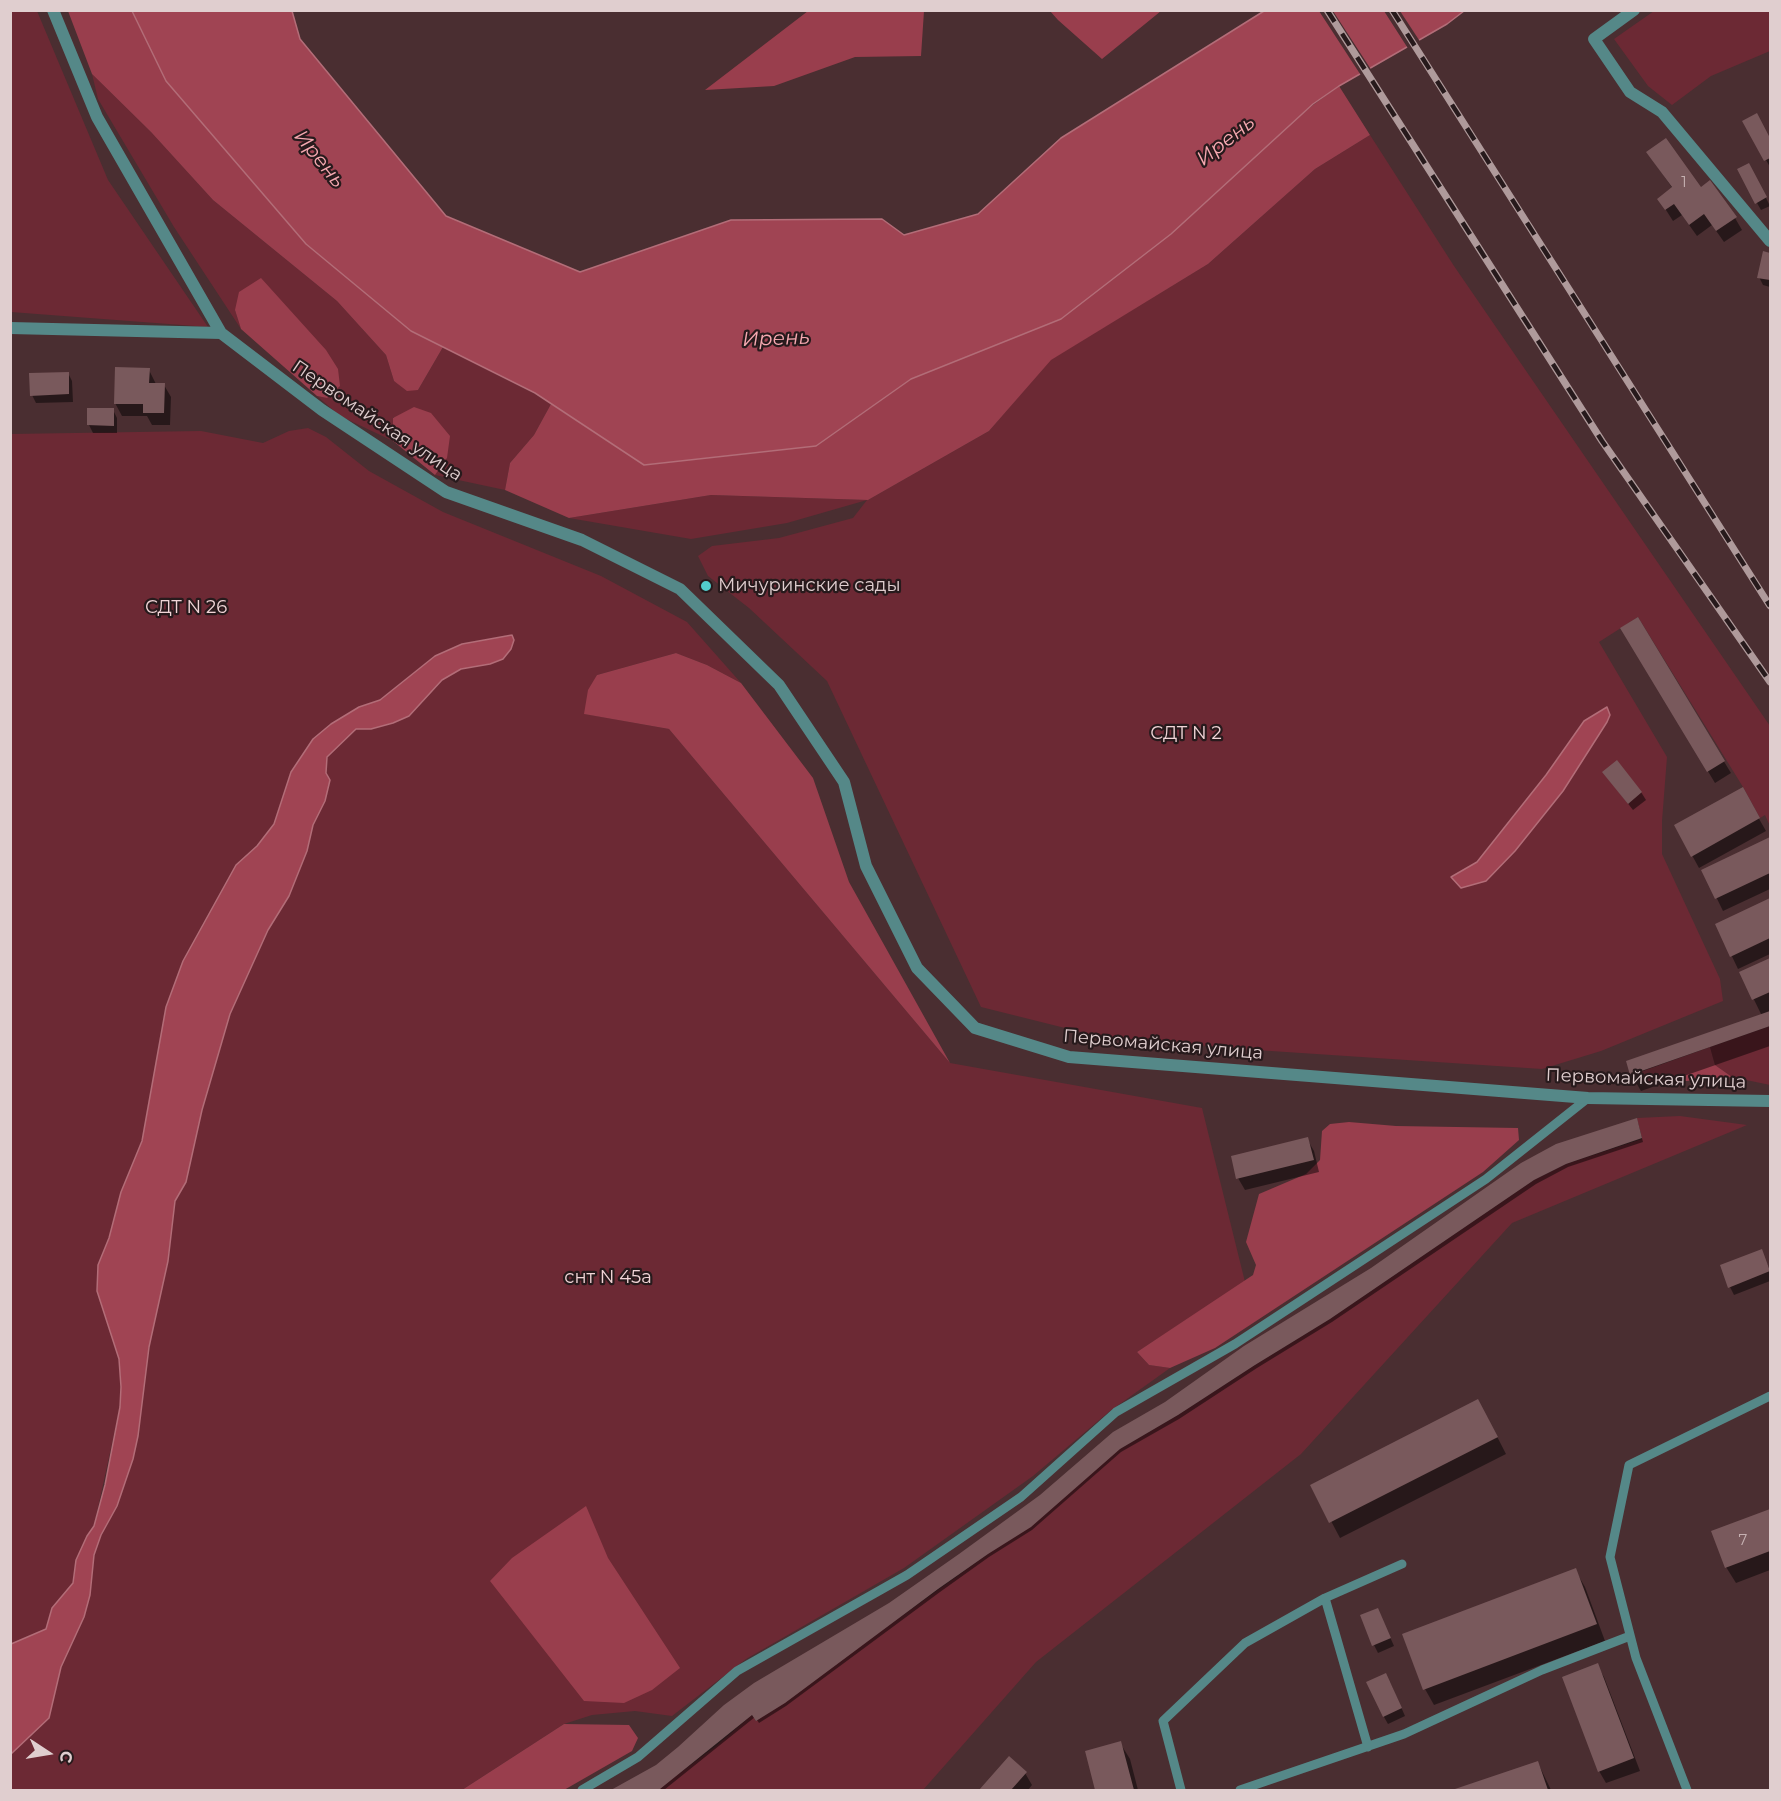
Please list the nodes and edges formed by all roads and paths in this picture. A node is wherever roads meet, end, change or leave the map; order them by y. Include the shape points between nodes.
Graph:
1 (53, 10) edge
2 (1634, 10) edge
3 (1770, 242) edge
4 (10, 328) edge
5 (221, 333) junction
6 (1588, 1098) junction
7 (1770, 1101) edge
8 (1770, 1396) edge
9 (1402, 1564) dead end
10 (1324, 1599) junction
11 (1630, 1636) junction
12 (1368, 1747) junction
13 (582, 1791) edge
14 (1181, 1791) edge
15 (1240, 1791) edge
16 (1687, 1791) edge

1 - 5 street, Первомайская улица via 97,117
2 - 3 street via 1594,39 1630,92 1662,112
4 - 5 street
5 - 6 street, Первомайская улица via 322,410 446,492 582,540 680,589 779,685 844,782 866,866 917,968 975,1028 1069,1057
6 - 7 street, Первомайская улица
6 - 13 lane via 1486,1179 1235,1344 1116,1412 1021,1497 907,1575 737,1671 638,1757
8 - 11 lane via 1629,1464 1610,1557
9 - 10 lane
10 - 12 lane
10 - 14 lane via 1245,1643 1163,1721
11 - 12 lane via 1542,1670
11 - 16 lane
12 - 15 lane

